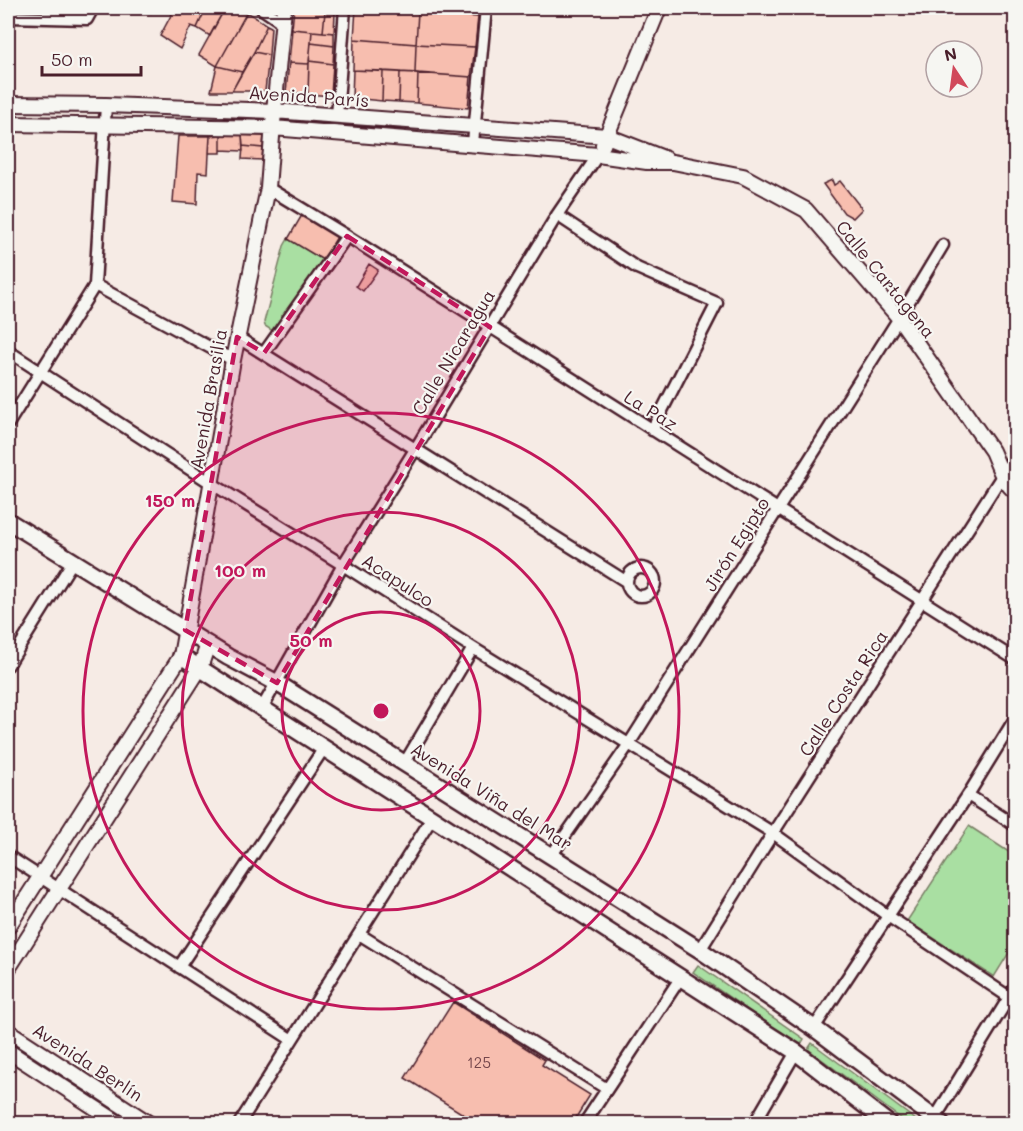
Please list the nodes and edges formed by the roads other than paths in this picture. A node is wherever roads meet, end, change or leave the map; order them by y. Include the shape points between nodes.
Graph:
1 (93, 8) edge
2 (261, 8) edge
3 (284, 8) edge
4 (345, 8) edge
5 (486, 8) edge
6 (659, 8) edge
7 (8, 17) edge
8 (283, 22) junction
9 (8, 104) edge
10 (106, 105) junction
11 (274, 111) junction
12 (337, 116) junction
13 (8, 124) edge
14 (105, 125) junction
15 (474, 126) junction
16 (273, 128) junction
17 (607, 136) junction
18 (473, 143) junction
19 (598, 155) junction
20 (673, 162) junction
21 (268, 188) junction
22 (557, 215) junction
23 (347, 236) junction
24 (943, 245) dead end
25 (95, 285) junction
26 (899, 318) junction
27 (490, 327) junction
28 (237, 337) junction
29 (8, 351) edge
30 (264, 353) junction
31 (233, 360) junction
32 (40, 372) junction
33 (8, 424) edge
34 (652, 430) junction
35 (416, 448) junction
36 (1016, 454) edge
37 (1003, 475) junction
38 (211, 483) junction
39 (1016, 492) edge
40 (777, 509) junction
41 (8, 521) edge
42 (74, 561) junction
43 (343, 565) junction
44 (627, 582) dead end
45 (922, 601) junction
46 (185, 630) junction
47 (208, 644) junction
48 (473, 648) junction
49 (181, 656) junction
50 (1016, 660) edge
51 (8, 665) edge
52 (200, 668) junction
53 (277, 683) junction
54 (262, 708) junction
55 (1016, 717) edge
56 (629, 744) junction
57 (324, 748) junction
58 (404, 764) junction
59 (968, 795) junction
60 (432, 818) junction
61 (1016, 826) edge
62 (773, 833) junction
63 (8, 856) edge
64 (551, 856) junction
65 (40, 877) junction
66 (58, 889) junction
67 (888, 916) junction
68 (8, 927) edge
69 (359, 934) junction
70 (700, 950) junction
71 (179, 967) junction
72 (8, 969) edge
73 (681, 977) junction
74 (1016, 986) edge
75 (1009, 997) junction
76 (814, 1028) junction
77 (8, 1031) edge
78 (292, 1040) junction
79 (8, 1051) edge
80 (796, 1052) junction
81 (607, 1089) junction
82 (939, 1121) edge
83 (120, 1124) edge
84 (150, 1124) edge
85 (239, 1124) edge
86 (584, 1124) edge
87 (754, 1124) edge
88 (889, 1124) edge

1 - 7 street via 87,19
2 - 8 street
3 - 8 street, Avenida Brasilia
4 - 12 street
5 - 15 street
6 - 17 street, Calle Nicaragua
8 - 11 street, Avenida Brasilia
9 - 10 street, Avenida París
10 - 11 street, Avenida París
10 - 14 street
11 - 12 street, Avenida París
11 - 16 street, Avenida Brasilia
12 - 15 street, Avenida París
13 - 14 street, Avenida París
14 - 16 street, Avenida París
14 - 25 street
15 - 17 street, Avenida París
15 - 18 street
16 - 18 street, Avenida París
16 - 21 street, Avenida Brasilia
17 - 19 street, Calle Nicaragua
17 - 20 street, Calle Cartagena
18 - 19 street, Avenida París
19 - 20 street, Calle Cartagena
19 - 22 street, Calle Nicaragua
20 - 26 street, Calle Cartagena via 743,176 806,210
21 - 23 street, La Paz
21 - 28 street, Avenida Brasilia
22 - 27 street, Calle Nicaragua
22 - 34 street via 637,268 717,303
23 - 27 street, La Paz
23 - 30 street
24 - 26 street, Jirón Egipto
25 - 31 street
25 - 32 street
26 - 37 street, Calle Cartagena via 992,451
26 - 40 street, Jirón Egipto
27 - 34 street, La Paz
27 - 35 street, Calle Nicaragua
28 - 30 street
28 - 31 street, Avenida Brasilia
29 - 32 street, Acapulco
30 - 35 street
31 - 38 street, Avenida Brasilia
32 - 33 street
32 - 38 street, Acapulco
34 - 40 street, La Paz
35 - 43 street, Calle Nicaragua
35 - 44 street
36 - 37 street, Calle Costa Rica
37 - 39 street, Calle Cartagena
37 - 45 street, Calle Costa Rica
38 - 43 street, Acapulco
38 - 46 street, Avenida Brasilia
40 - 45 street, La Paz
40 - 56 street, Jirón Egipto
41 - 42 main road, Avenida Viña del Mar
42 - 46 main road, Avenida Viña del Mar
42 - 51 street
43 - 48 street, Acapulco
43 - 53 street, Calle Nicaragua
45 - 50 street, La Paz
45 - 62 street, Calle Costa Rica
46 - 47 main road, Avenida Viña del Mar
46 - 49 street, Avenida Brasilia
47 - 52 street
47 - 53 main road, Avenida Viña del Mar
48 - 56 street, Acapulco
48 - 58 street
49 - 52 main road
49 - 65 street, Avenida Brasilia
52 - 54 main road
52 - 66 street
53 - 54 street, Calle Nicaragua
53 - 58 main road, Avenida Viña del Mar
54 - 57 main road
55 - 59 street
56 - 62 street, Acapulco
56 - 64 street, Jirón Egipto
57 - 60 main road
57 - 71 street
58 - 64 main road, Avenida Viña del Mar
59 - 61 street
59 - 67 street
60 - 69 street
60 - 73 main road
62 - 67 street, Acapulco
62 - 70 street, Calle Costa Rica
63 - 65 street
64 - 70 main road, Avenida Viña del Mar
65 - 66 street
65 - 68 street, Avenida Brasilia
66 - 71 street
66 - 72 street
67 - 75 street, Acapulco
67 - 76 street
69 - 78 street
69 - 81 street
70 - 76 main road, Avenida Viña del Mar
71 - 78 street
73 - 80 main road
73 - 81 street
74 - 75 street
75 - 82 street
76 - 82 main road, Avenida Viña del Mar
77 - 84 street, Avenida Berlín
78 - 85 street
79 - 83 street, Avenida Berlín
80 - 87 street
80 - 88 main road
81 - 86 street

